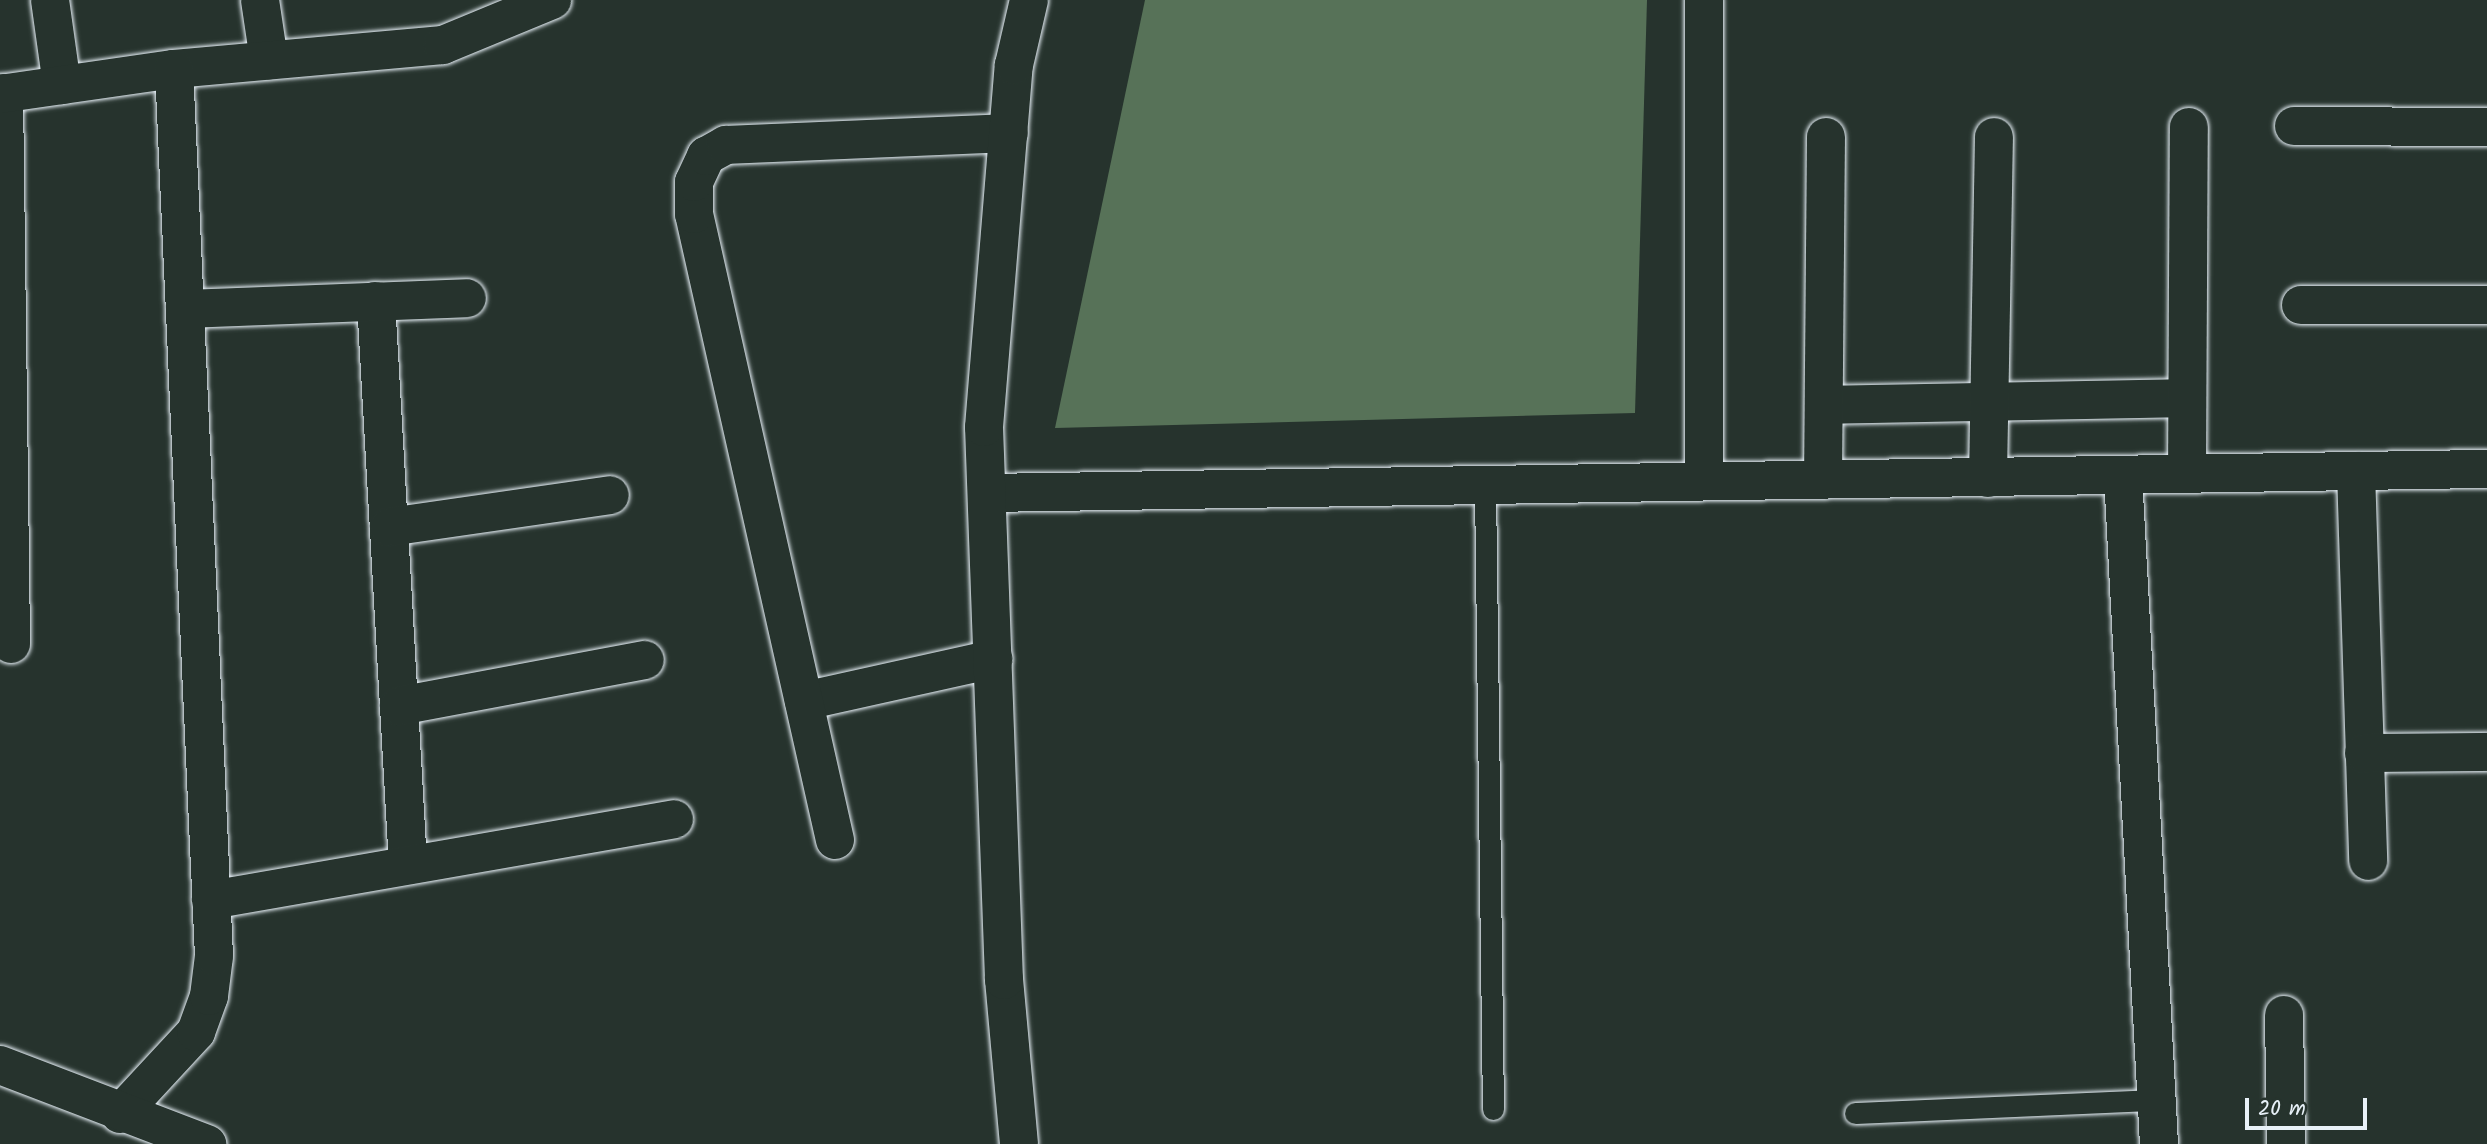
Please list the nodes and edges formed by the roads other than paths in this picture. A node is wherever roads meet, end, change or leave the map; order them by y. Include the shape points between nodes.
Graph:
1 (50, 0) edge
2 (260, 0) edge
3 (552, 0) edge
4 (1029, 0) edge
5 (1704, 0) edge
6 (477, 15) edge
7 (269, 60) junction
8 (174, 69) junction
9 (62, 85) junction
10 (2, 94) edge
11 (2294, 126) dead end
12 (2189, 127) dead end
13 (2487, 127) edge
14 (1009, 133) junction
15 (1826, 137) dead end
16 (1994, 137) dead end
17 (467, 298) dead end
18 (376, 301) junction
19 (2301, 305) dead end
20 (2487, 305) edge
21 (185, 309) junction
22 (2187, 398) junction
23 (1989, 402) junction
24 (1824, 405) junction
25 (2487, 469) edge
26 (2356, 471) junction
27 (2187, 474) junction
28 (2123, 475) junction
29 (1988, 478) junction
30 (1823, 480) junction
31 (1704, 481) junction
32 (1485, 485) junction
33 (987, 493) junction
34 (610, 495) dead end
35 (388, 527) junction
36 (11, 644) dead end
37 (993, 659) junction
38 (645, 660) dead end
39 (804, 701) junction
40 (399, 706) junction
41 (2487, 752) edge
42 (2364, 753) junction
43 (674, 819) dead end
44 (835, 840) dead end
45 (2368, 861) dead end
46 (408, 866) junction
47 (211, 900) junction
48 (2284, 1015) dead end
49 (0, 1065) edge
50 (2157, 1100) junction
51 (1493, 1109) dead end
52 (1855, 1113) dead end
53 (120, 1114) junction
54 (207, 1144) edge
55 (1019, 1144) edge
56 (2160, 1144) edge
57 (2286, 1144) edge

1 - 9 street
2 - 7 street
3 - 6 street
4 - 14 street via 1014,65
5 - 31 street
6 - 7 street via 443,45
7 - 8 street
8 - 9 street
8 - 21 street
9 - 10 street
10 - 36 street
11 - 13 street
12 - 22 street
14 - 33 street via 984,428
14 - 39 street via 726,145 706,156 694,182 694,214
15 - 24 street
16 - 23 street
17 - 18 street
18 - 21 street
18 - 35 street
19 - 20 street
21 - 47 street
22 - 23 street
22 - 27 street
23 - 24 street
23 - 29 street
24 - 30 street
25 - 26 street
26 - 27 street
26 - 42 street
27 - 28 street
28 - 29 street
28 - 50 street
29 - 30 street
30 - 31 street
31 - 32 street
32 - 33 street
32 - 51 lane
33 - 37 street
34 - 35 street
35 - 40 street
37 - 39 street
37 - 55 street via 1004,980
38 - 40 street
39 - 44 street
40 - 46 street
41 - 42 street
42 - 45 street
43 - 46 street
46 - 47 street
47 - 53 street via 214,956 209,996 196,1032
48 - 57 street
49 - 53 street
50 - 52 lane
50 - 56 street
53 - 54 street

